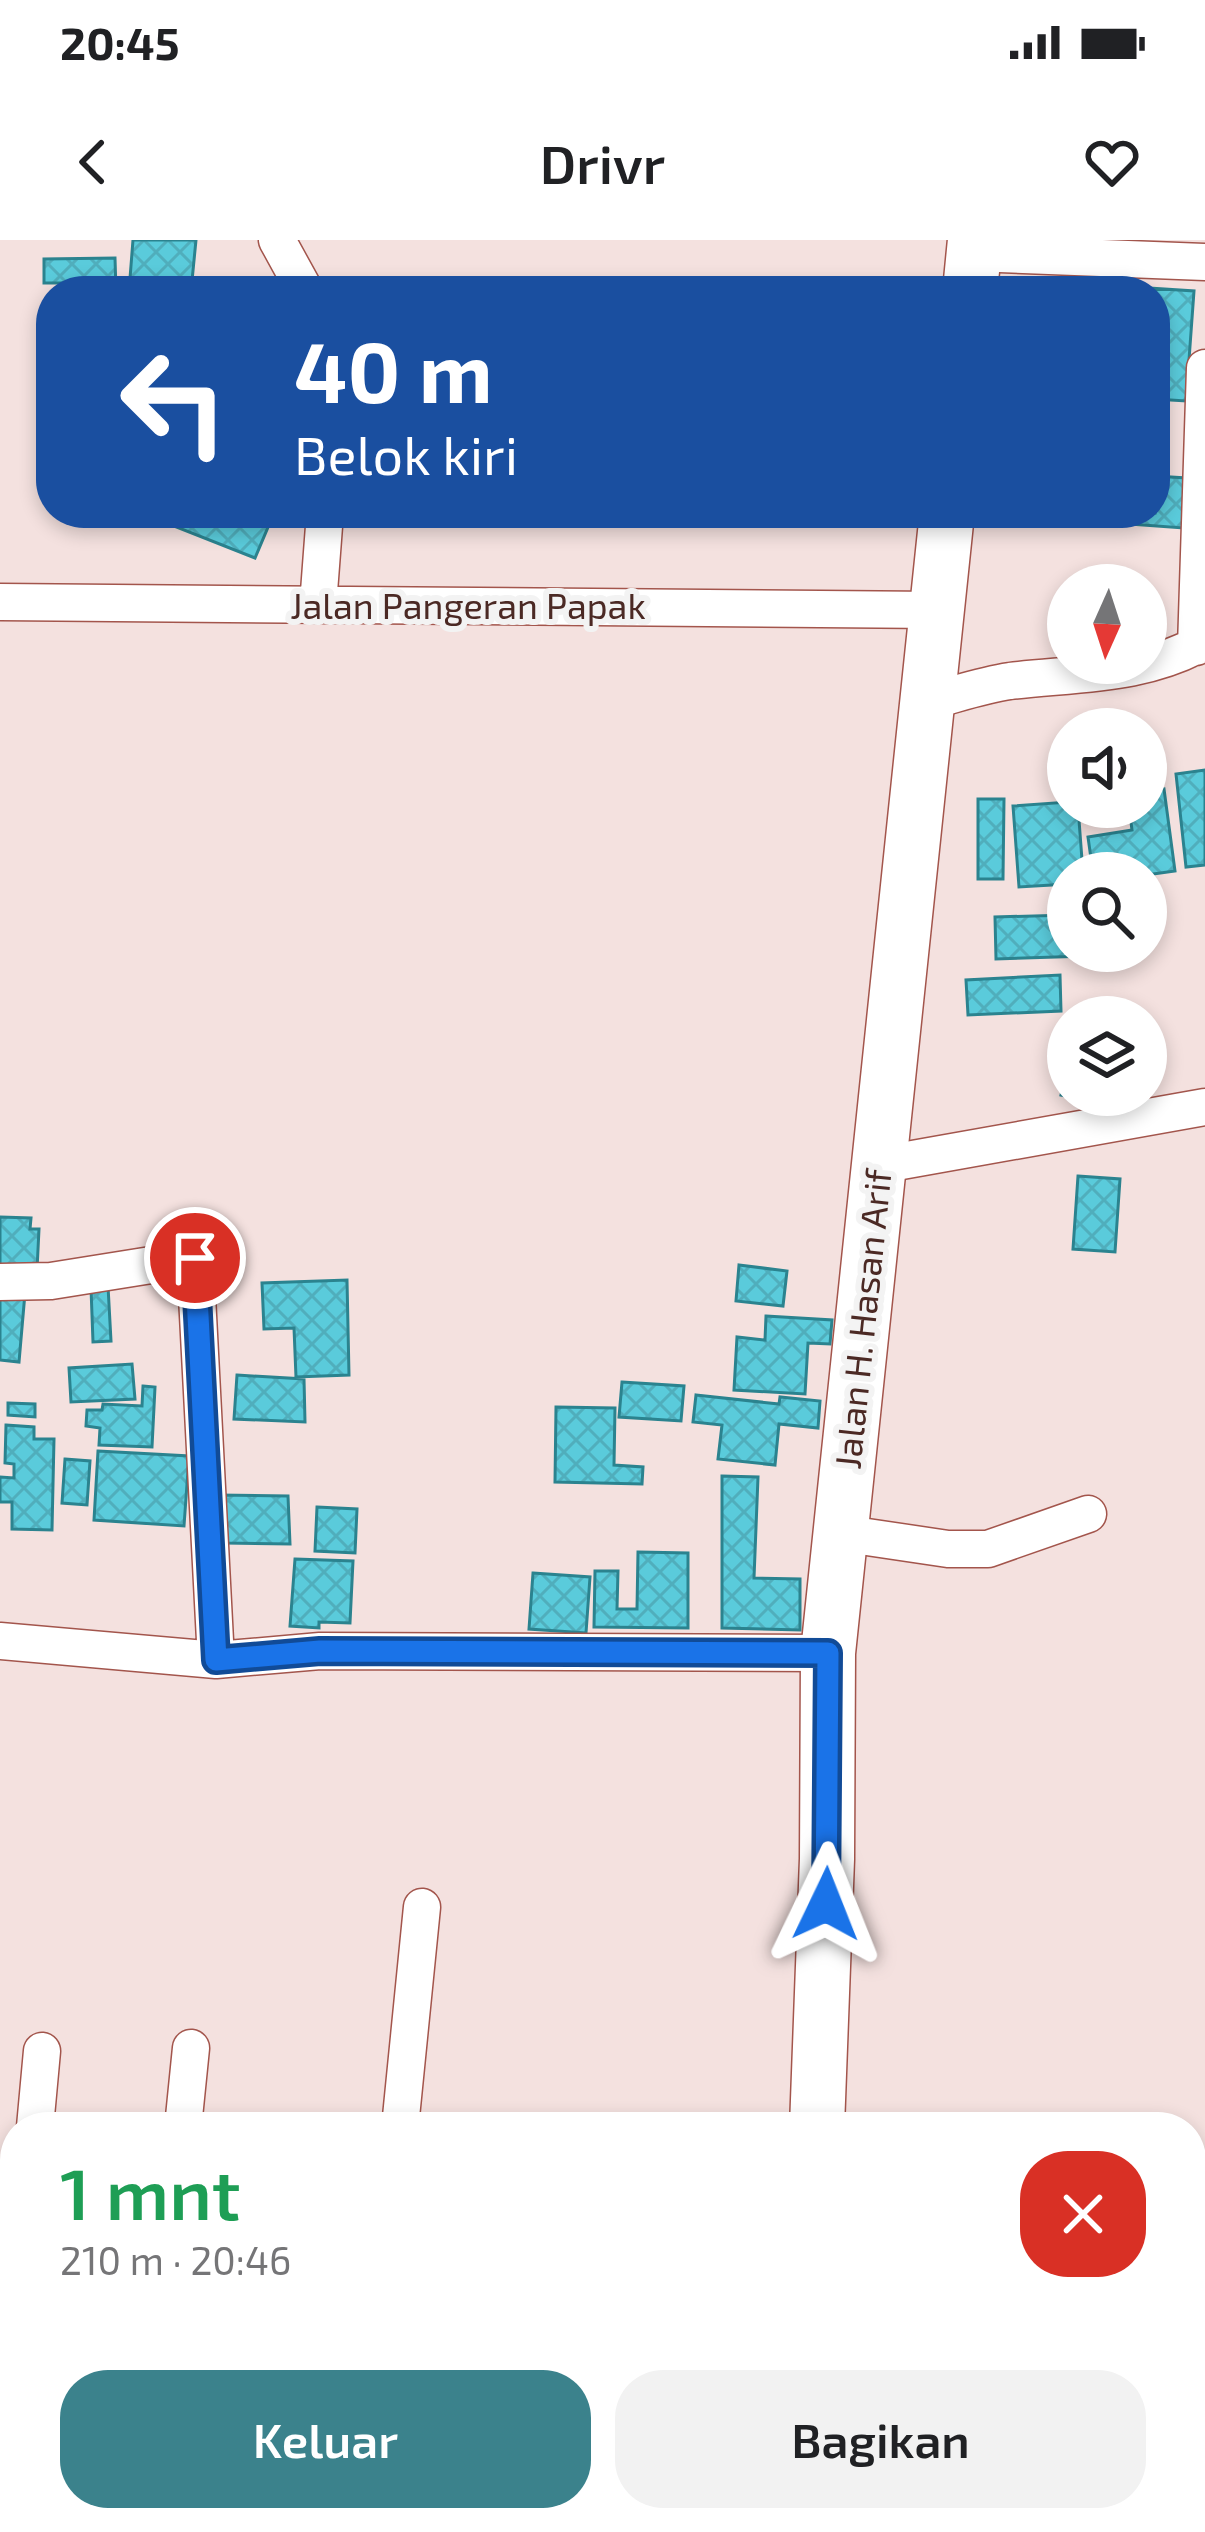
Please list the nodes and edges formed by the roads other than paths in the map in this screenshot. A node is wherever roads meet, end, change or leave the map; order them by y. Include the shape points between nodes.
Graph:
1 (277, 240) edge
2 (973, 262) edge
3 (1205, 262) edge
4 (1049, 263) edge
5 (297, 276) edge
6 (1205, 368) edge
7 (1204, 448) edge
8 (324, 528) edge
9 (945, 528) edge
10 (0, 602) edge
11 (318, 604) junction
12 (937, 610) junction
13 (1200, 644) edge
14 (926, 702) junction
15 (1205, 1106) edge
16 (879, 1165) junction
17 (0, 1282) edge
18 (1088, 1514) dead end
19 (840, 1533) junction
20 (0, 1641) edge
21 (828, 1653) junction
22 (216, 1660) junction
23 (422, 1907) dead end
24 (191, 2048) dead end
25 (42, 2051) dead end
26 (36, 2112) edge
27 (185, 2112) edge
28 (402, 2112) edge
29 (818, 2112) edge

1 - 5 street
2 - 4 street
3 - 4 street
6 - 7 street
7 - 13 street
8 - 11 street
9 - 12 main road, Jalan H. Hasan Arif
10 - 11 street, Jalan Pangeran Papak
11 - 12 street, Jalan Pangeran Papak
12 - 14 main road, Jalan H. Hasan Arif
13 - 14 street via 1162,663 1006,681
14 - 16 main road, Jalan H. Hasan Arif
15 - 16 street
16 - 19 main road, Jalan H. Hasan Arif
17 - 22 street via 195,1258
18 - 19 street via 988,1549
19 - 21 main road, Jalan H. Hasan Arif
20 - 22 street
21 - 22 street via 320,1651
21 - 29 main road, Jalan H. Hasan Arif
23 - 28 street
24 - 27 street
25 - 26 street

